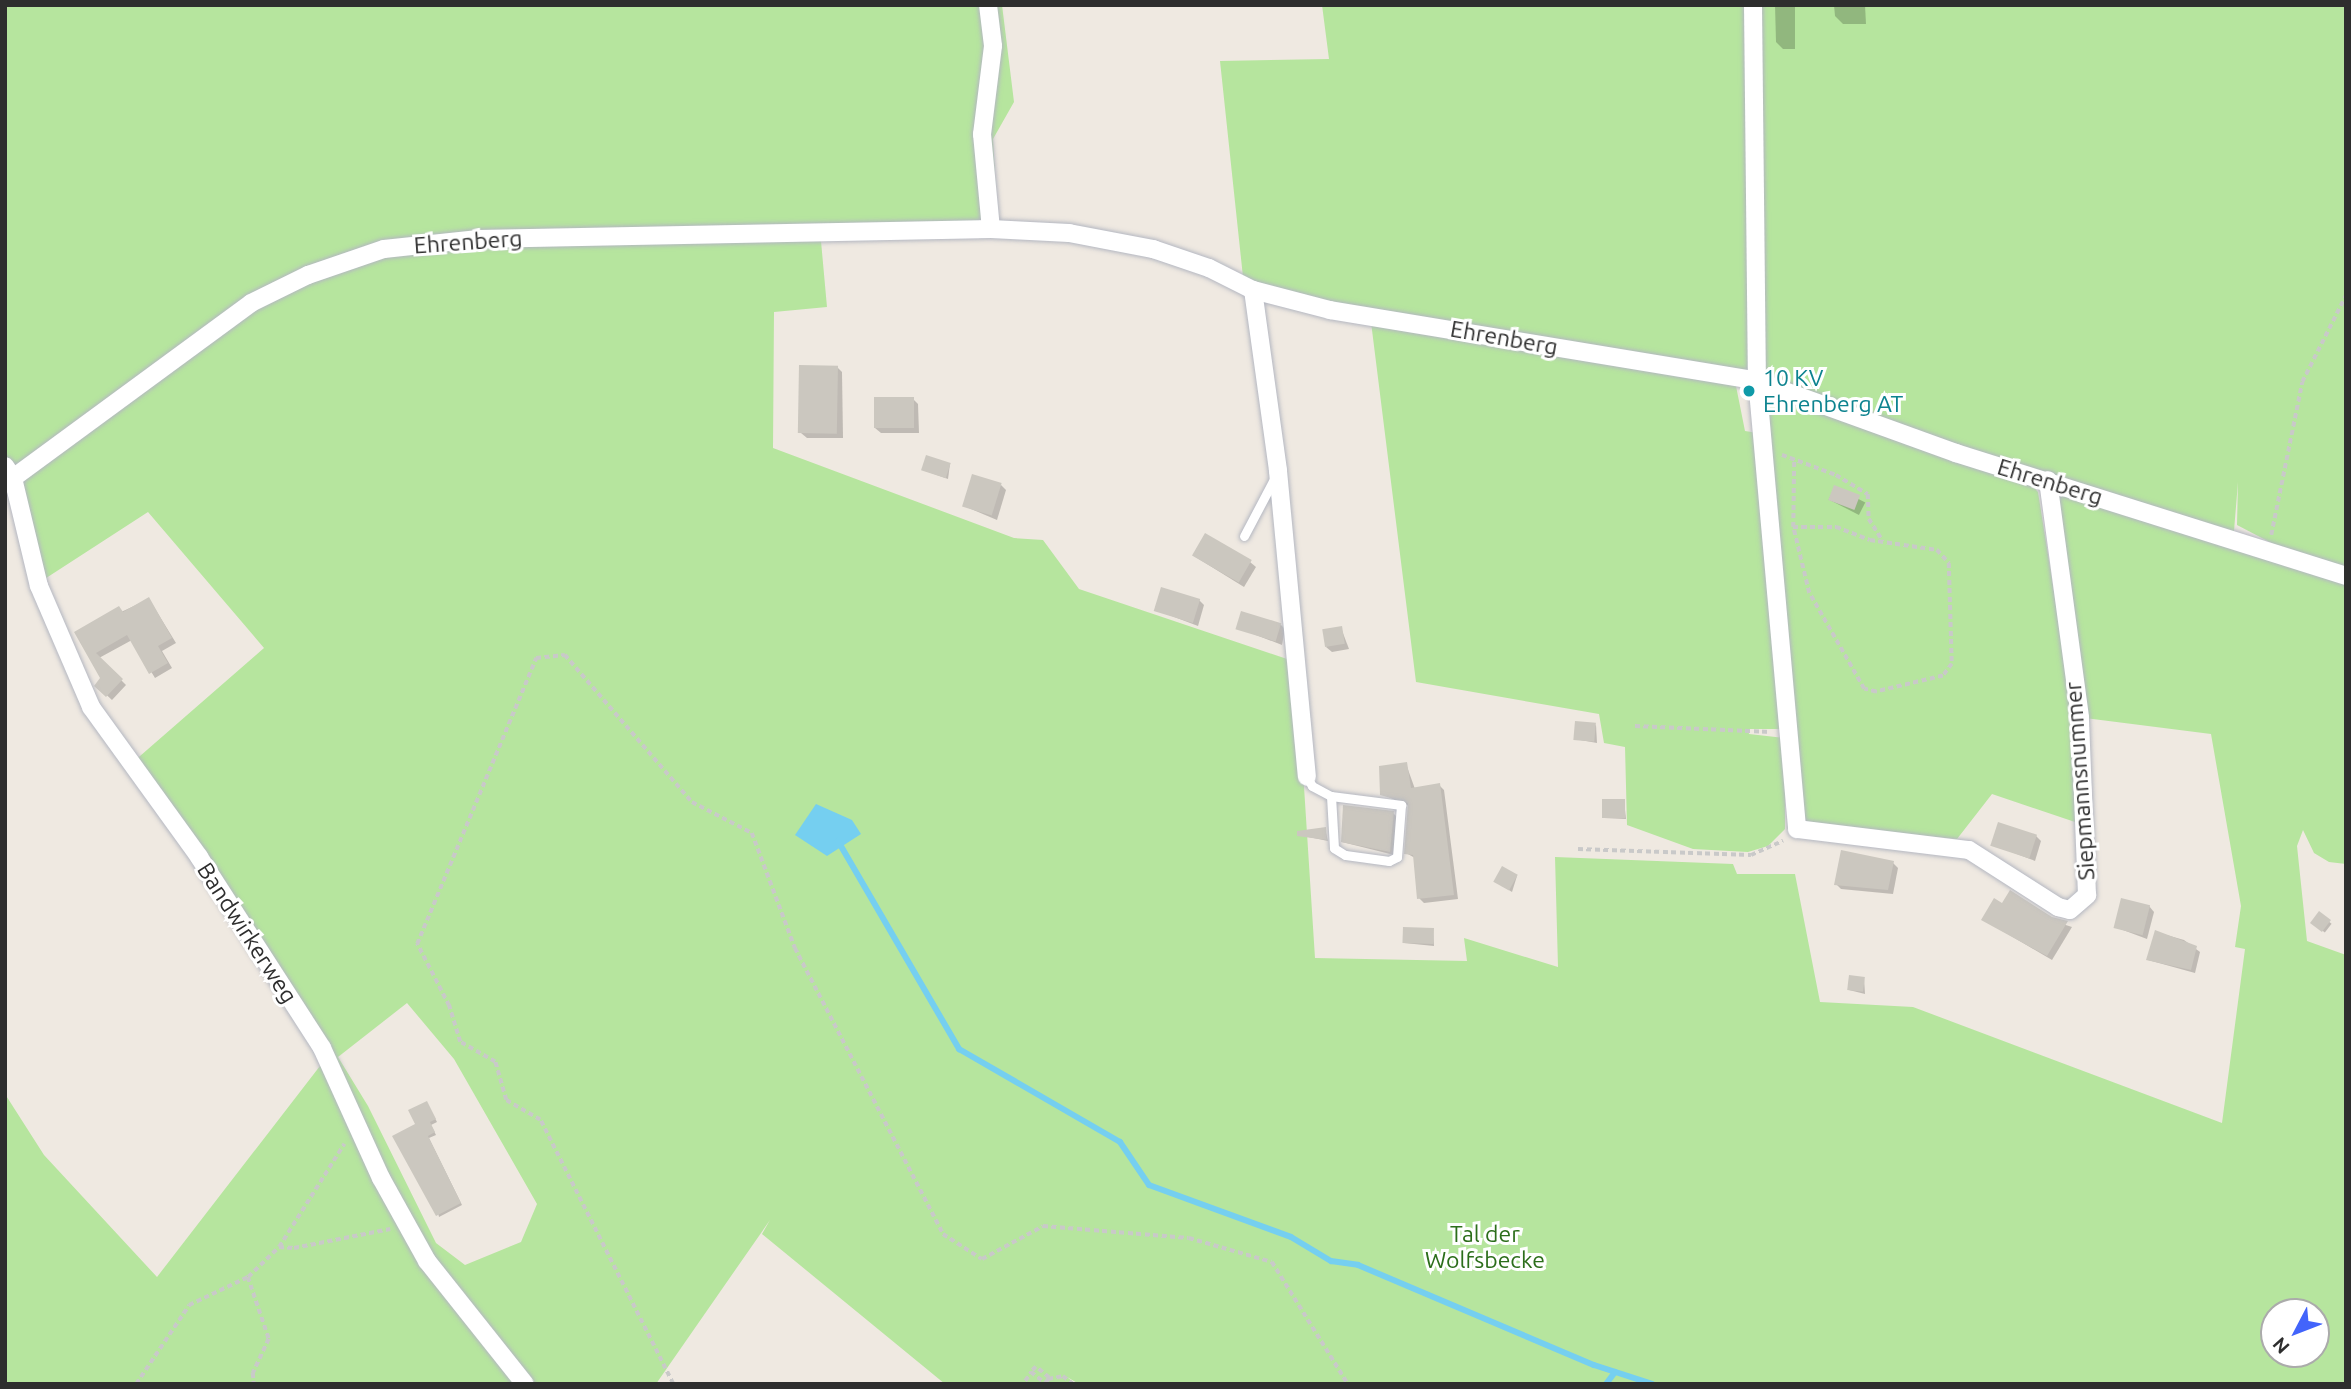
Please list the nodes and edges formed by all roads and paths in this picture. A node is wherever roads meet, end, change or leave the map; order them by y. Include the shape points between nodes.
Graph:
1 (988, 5) edge
2 (1753, 5) edge
3 (991, 229) junction
4 (1253, 290) junction
5 (2346, 295) edge
6 (1757, 381) junction
7 (1763, 448) junction
8 (1794, 459) junction
9 (1278, 471) junction
10 (8, 476) edge
11 (2048, 480) junction
12 (1793, 527) junction
13 (1244, 536) dead end
14 (1884, 542) junction
15 (2268, 554) junction
16 (2346, 576) edge
17 (1635, 726) dead end
18 (1790, 733) junction
19 (1307, 777) joint
20 (1331, 796) junction
21 (1797, 829) junction
22 (1578, 849) dead end
23 (357, 1125) junction
24 (406, 1226) junction
25 (279, 1247) junction
26 (248, 1277) junction
27 (1059, 1382) edge
28 (1026, 1383) edge
29 (136, 1384) edge
30 (254, 1384) edge
31 (525, 1384) edge
32 (673, 1384) edge
33 (1073, 1384) edge
34 (1348, 1384) edge

1 - 3 street via 993,46 982,134
2 - 6 street
3 - 4 street, Ehrenberg via 1069,233 1153,249 1209,268
3 - 10 street, Ehrenberg via 478,239 384,248 307,275 251,303
4 - 6 street, Ehrenberg via 1330,310
4 - 9 street
5 - 15 path via 2302,382
6 - 7 street
6 - 11 street, Ehrenberg via 1956,453
7 - 8 path
7 - 18 street
8 - 12 path
8 - 14 path via 1868,494 1869,519
9 - 13 lane
9 - 19 street
10 - 23 street, Bandwirkerweg via 39,586 91,707 198,858 322,1048
11 - 15 street, Ehrenberg
11 - 21 street, Siepmannsnummer via 2080,718 2087,895 2070,910 2058,907 1969,850
12 - 14 path via 1836,527
12 - 14 path via 1809,593 1864,689 1876,692 1943,676 1952,664 1949,564 1937,550
15 - 16 street, Ehrenberg
17 - 18 path
18 - 21 street
19 - 20 lane via 1312,786
20 - 20 lane via 1401,806 1397,858 1345,855 1334,848
21 - 22 path via 1751,855
23 - 24 street, Bandwirkerweg
23 - 25 path
24 - 25 path
24 - 31 street, Bandwirkerweg via 427,1261
25 - 26 path
26 - 29 path via 189,1305
26 - 30 path via 269,1339 253,1373
27 - 28 path via 1044,1382 1031,1372
27 - 33 path via 1063,1376
32 - 34 path via 540,1120 506,1100 495,1062 460,1042 449,1006 417,944 536,658 565,655 692,803 752,833 795,948 943,1234 982,1259 1043,1226 1189,1238 1272,1262

